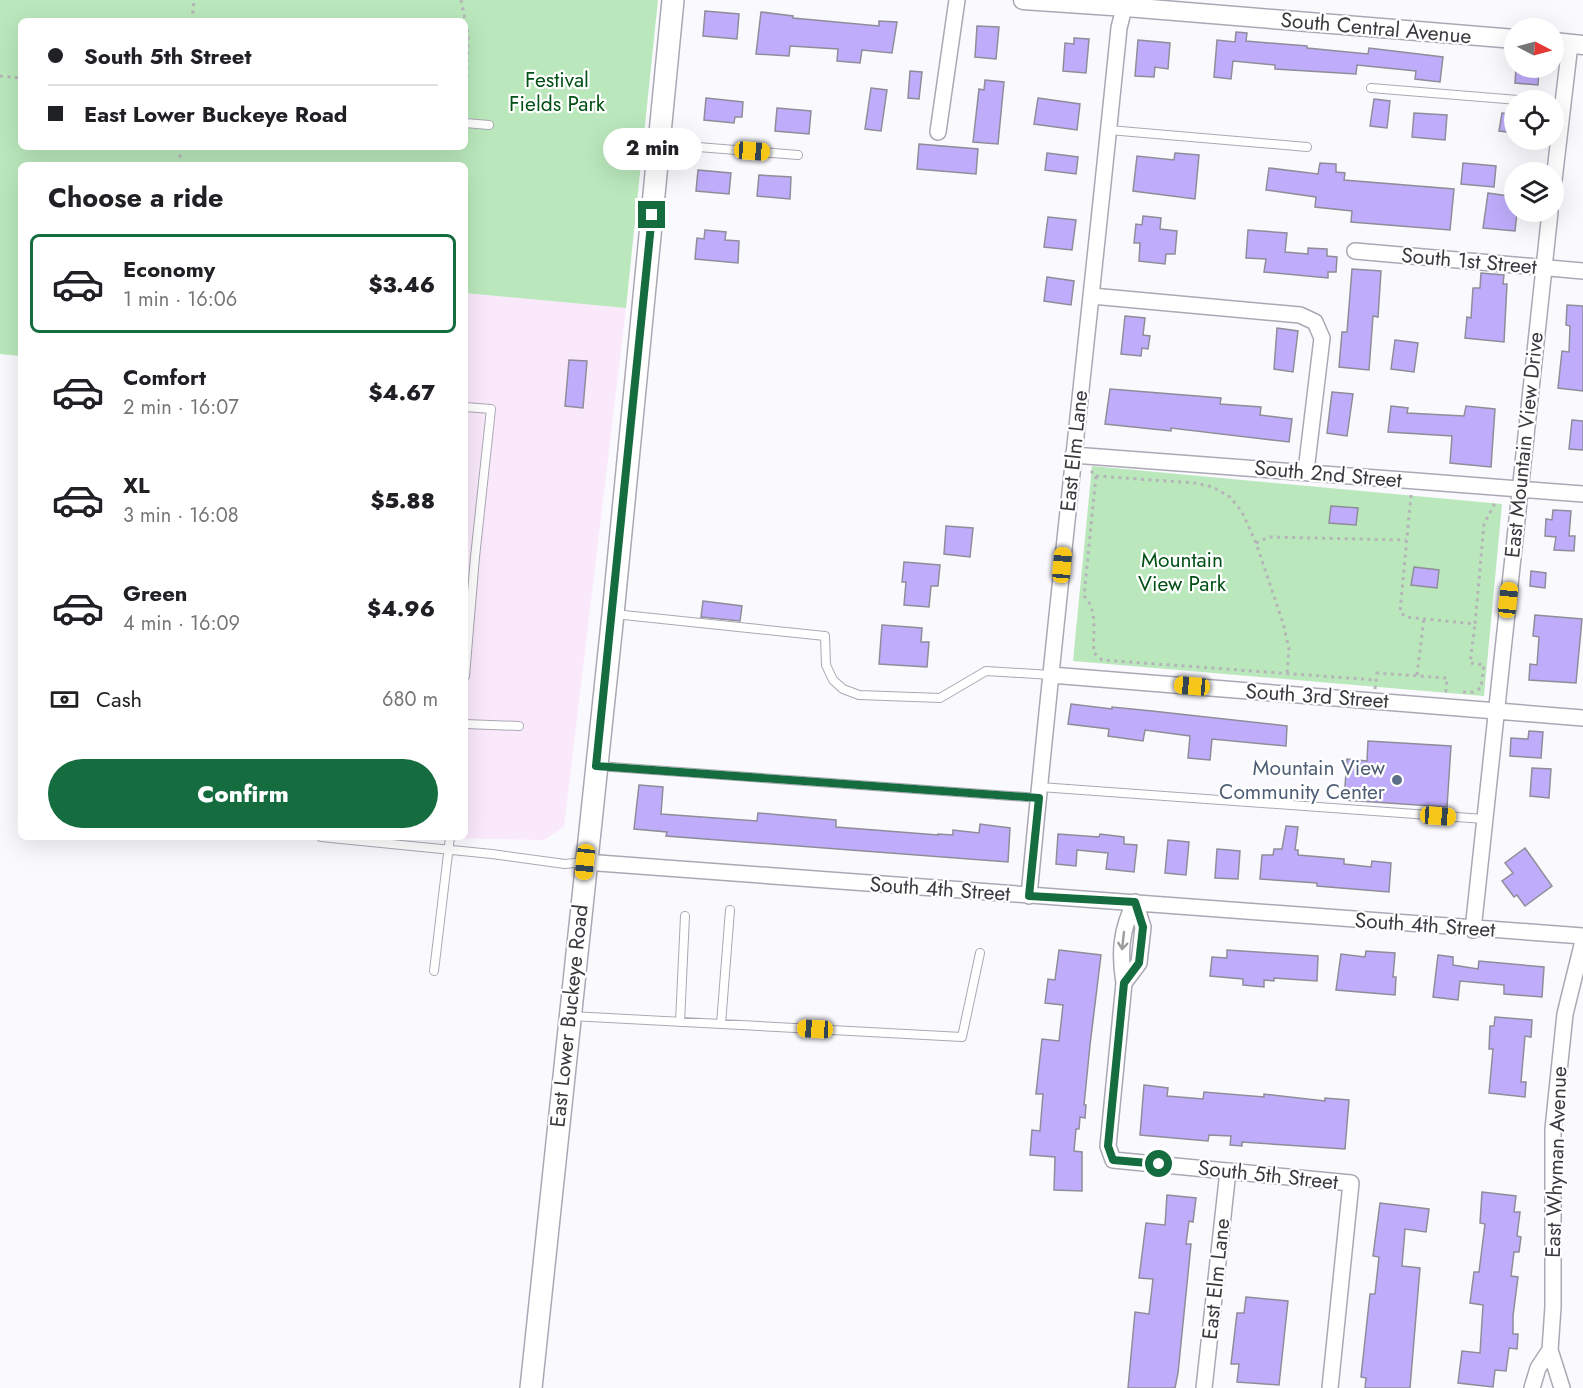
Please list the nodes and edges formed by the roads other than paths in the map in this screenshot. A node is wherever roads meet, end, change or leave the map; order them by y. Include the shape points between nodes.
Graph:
1 (673, 0) edge
2 (957, 0) edge
3 (1023, 0) edge
4 (1126, 3) edge
5 (1504, 38) edge
6 (1569, 44) edge
7 (1371, 88) dead end
8 (1561, 90) edge
9 (1504, 99) edge
10 (468, 123) edge
11 (489, 125) dead end
12 (1109, 130) junction
13 (938, 132) dead end
14 (658, 144) junction
15 (1307, 147) dead end
16 (798, 155) dead end
17 (1549, 222) edge
18 (1355, 251) dead end
19 (1544, 268) junction
20 (1583, 270) edge
21 (1092, 296) junction
22 (468, 407) edge
23 (1073, 454) junction
24 (1306, 471) junction
25 (1519, 489) junction
26 (1583, 494) edge
27 (613, 614) junction
28 (468, 640) edge
29 (1051, 675) junction
30 (1496, 710) junction
31 (1583, 718) edge
32 (468, 724) edge
33 (519, 726) dead end
34 (596, 766) junction
35 (1039, 793) junction
36 (1484, 819) junction
37 (351, 840) edge
38 (450, 840) edge
39 (449, 850) junction
40 (585, 862) junction
41 (1029, 896) junction
42 (1135, 902) junction
43 (730, 910) dead end
44 (685, 916) dead end
45 (1473, 930) junction
46 (1583, 938) edge
47 (980, 953) dead end
48 (434, 971) dead end
49 (570, 1016) junction
50 (680, 1022) junction
51 (721, 1024) junction
52 (1228, 1171) junction
53 (1550, 1350) junction
54 (531, 1388) edge
55 (1204, 1388) edge
56 (1330, 1388) edge
57 (1532, 1388) edge
58 (1562, 1388) edge

1 - 14 main road, East Lower Buckeye Road
2 - 13 street
3 - 4 street, South Central Avenue
4 - 5 street, South Central Avenue
4 - 12 street, East Elm Lane via 1119,28
6 - 8 street
7 - 9 lane
10 - 11 lane
12 - 15 lane
12 - 21 street, East Elm Lane
14 - 16 lane
14 - 27 main road, East Lower Buckeye Road
17 - 19 street, East Mountain View Drive
18 - 19 street, South 1st Street
19 - 20 street, South 1st Street
19 - 25 street, East Mountain View Drive
21 - 23 street, East Elm Lane
21 - 24 street via 1300,315 1315,322 1322,338
22 - 28 lane via 491,409
23 - 24 street, South 2nd Street
23 - 29 street, East Elm Lane
24 - 25 street, South 2nd Street
25 - 26 street, South 2nd Street
25 - 30 street, East Mountain View Drive
27 - 29 lane via 825,636 826,664 833,680 859,695 940,698 986,671
27 - 34 main road, East Lower Buckeye Road
29 - 30 street, South 3rd Street
29 - 35 street, East Elm Lane
30 - 31 street, South 3rd Street
30 - 36 street, East Mountain View Drive
32 - 33 lane
34 - 35 lane
34 - 40 main road, East Lower Buckeye Road
35 - 36 lane
35 - 41 street, East Elm Lane
36 - 45 street, East Mountain View Drive
37 - 39 lane
38 - 39 lane
39 - 40 lane via 565,864
39 - 48 lane
40 - 41 street, South 4th Street
40 - 49 main road, East Lower Buckeye Road
41 - 42 street, South 4th Street
42 - 45 street, South 4th Street
42 - 52 street, South 5th Street via 1125,922 1120,962 1124,983 1108,1146 1113,1160
43 - 51 lane
44 - 50 lane
45 - 46 street, South 4th Street
46 - 53 street, East Whyman Avenue via 1566,1014 1553,1129
47 - 51 lane via 962,1037
49 - 50 lane
49 - 54 main road, East Lower Buckeye Road
50 - 51 lane
52 - 55 street, East Elm Lane
52 - 56 street, South 5th Street via 1351,1183
53 - 57 street, East Whyman Avenue via 1538,1368
53 - 58 street, East Whyman Avenue

